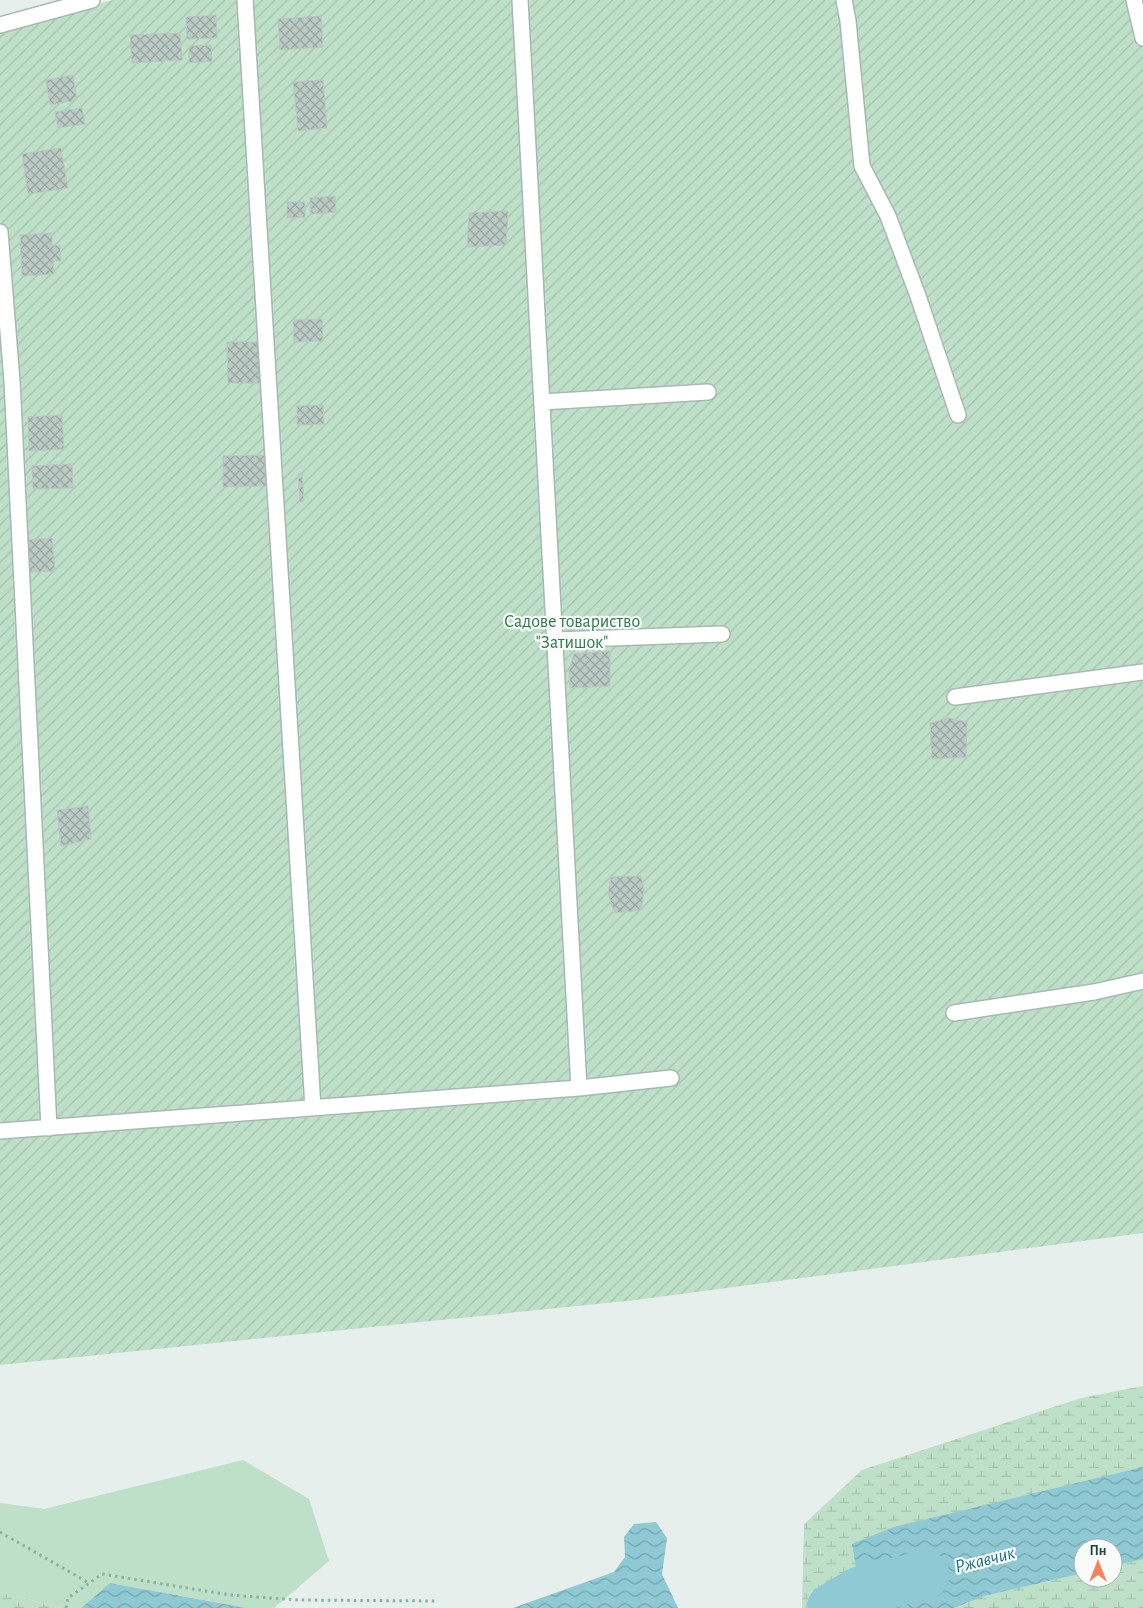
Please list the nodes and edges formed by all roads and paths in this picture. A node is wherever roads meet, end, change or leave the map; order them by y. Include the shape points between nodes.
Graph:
1 (92, 0) edge
2 (245, 0) edge
3 (520, 0) edge
4 (844, 0) edge
5 (1134, 0) edge
6 (0, 26) edge
7 (1143, 38) edge
8 (0, 232) edge
9 (708, 392) dead end
10 (542, 402) junction
11 (958, 416) dead end
12 (722, 634) dead end
13 (554, 640) junction
14 (1143, 672) edge
15 (955, 697) dead end
16 (1143, 981) edge
17 (954, 1013) dead end
18 (671, 1078) dead end
19 (579, 1088) junction
20 (313, 1108) junction
21 (49, 1128) junction
22 (0, 1131) edge
23 (0, 1532) edge
24 (89, 1583) junction
25 (438, 1601) dead end
26 (66, 1608) edge

1 - 6 lane
2 - 20 lane
3 - 10 lane
4 - 11 lane via 862,166 888,216
5 - 7 lane
8 - 21 lane via 12,382
9 - 10 lane
10 - 13 lane
12 - 13 lane
13 - 19 lane
14 - 15 lane
16 - 17 lane via 1094,992
18 - 19 lane
19 - 20 lane
20 - 21 lane
21 - 22 lane
23 - 24 path
24 - 25 path via 102,1574 230,1595 298,1600
24 - 26 path via 68,1598

